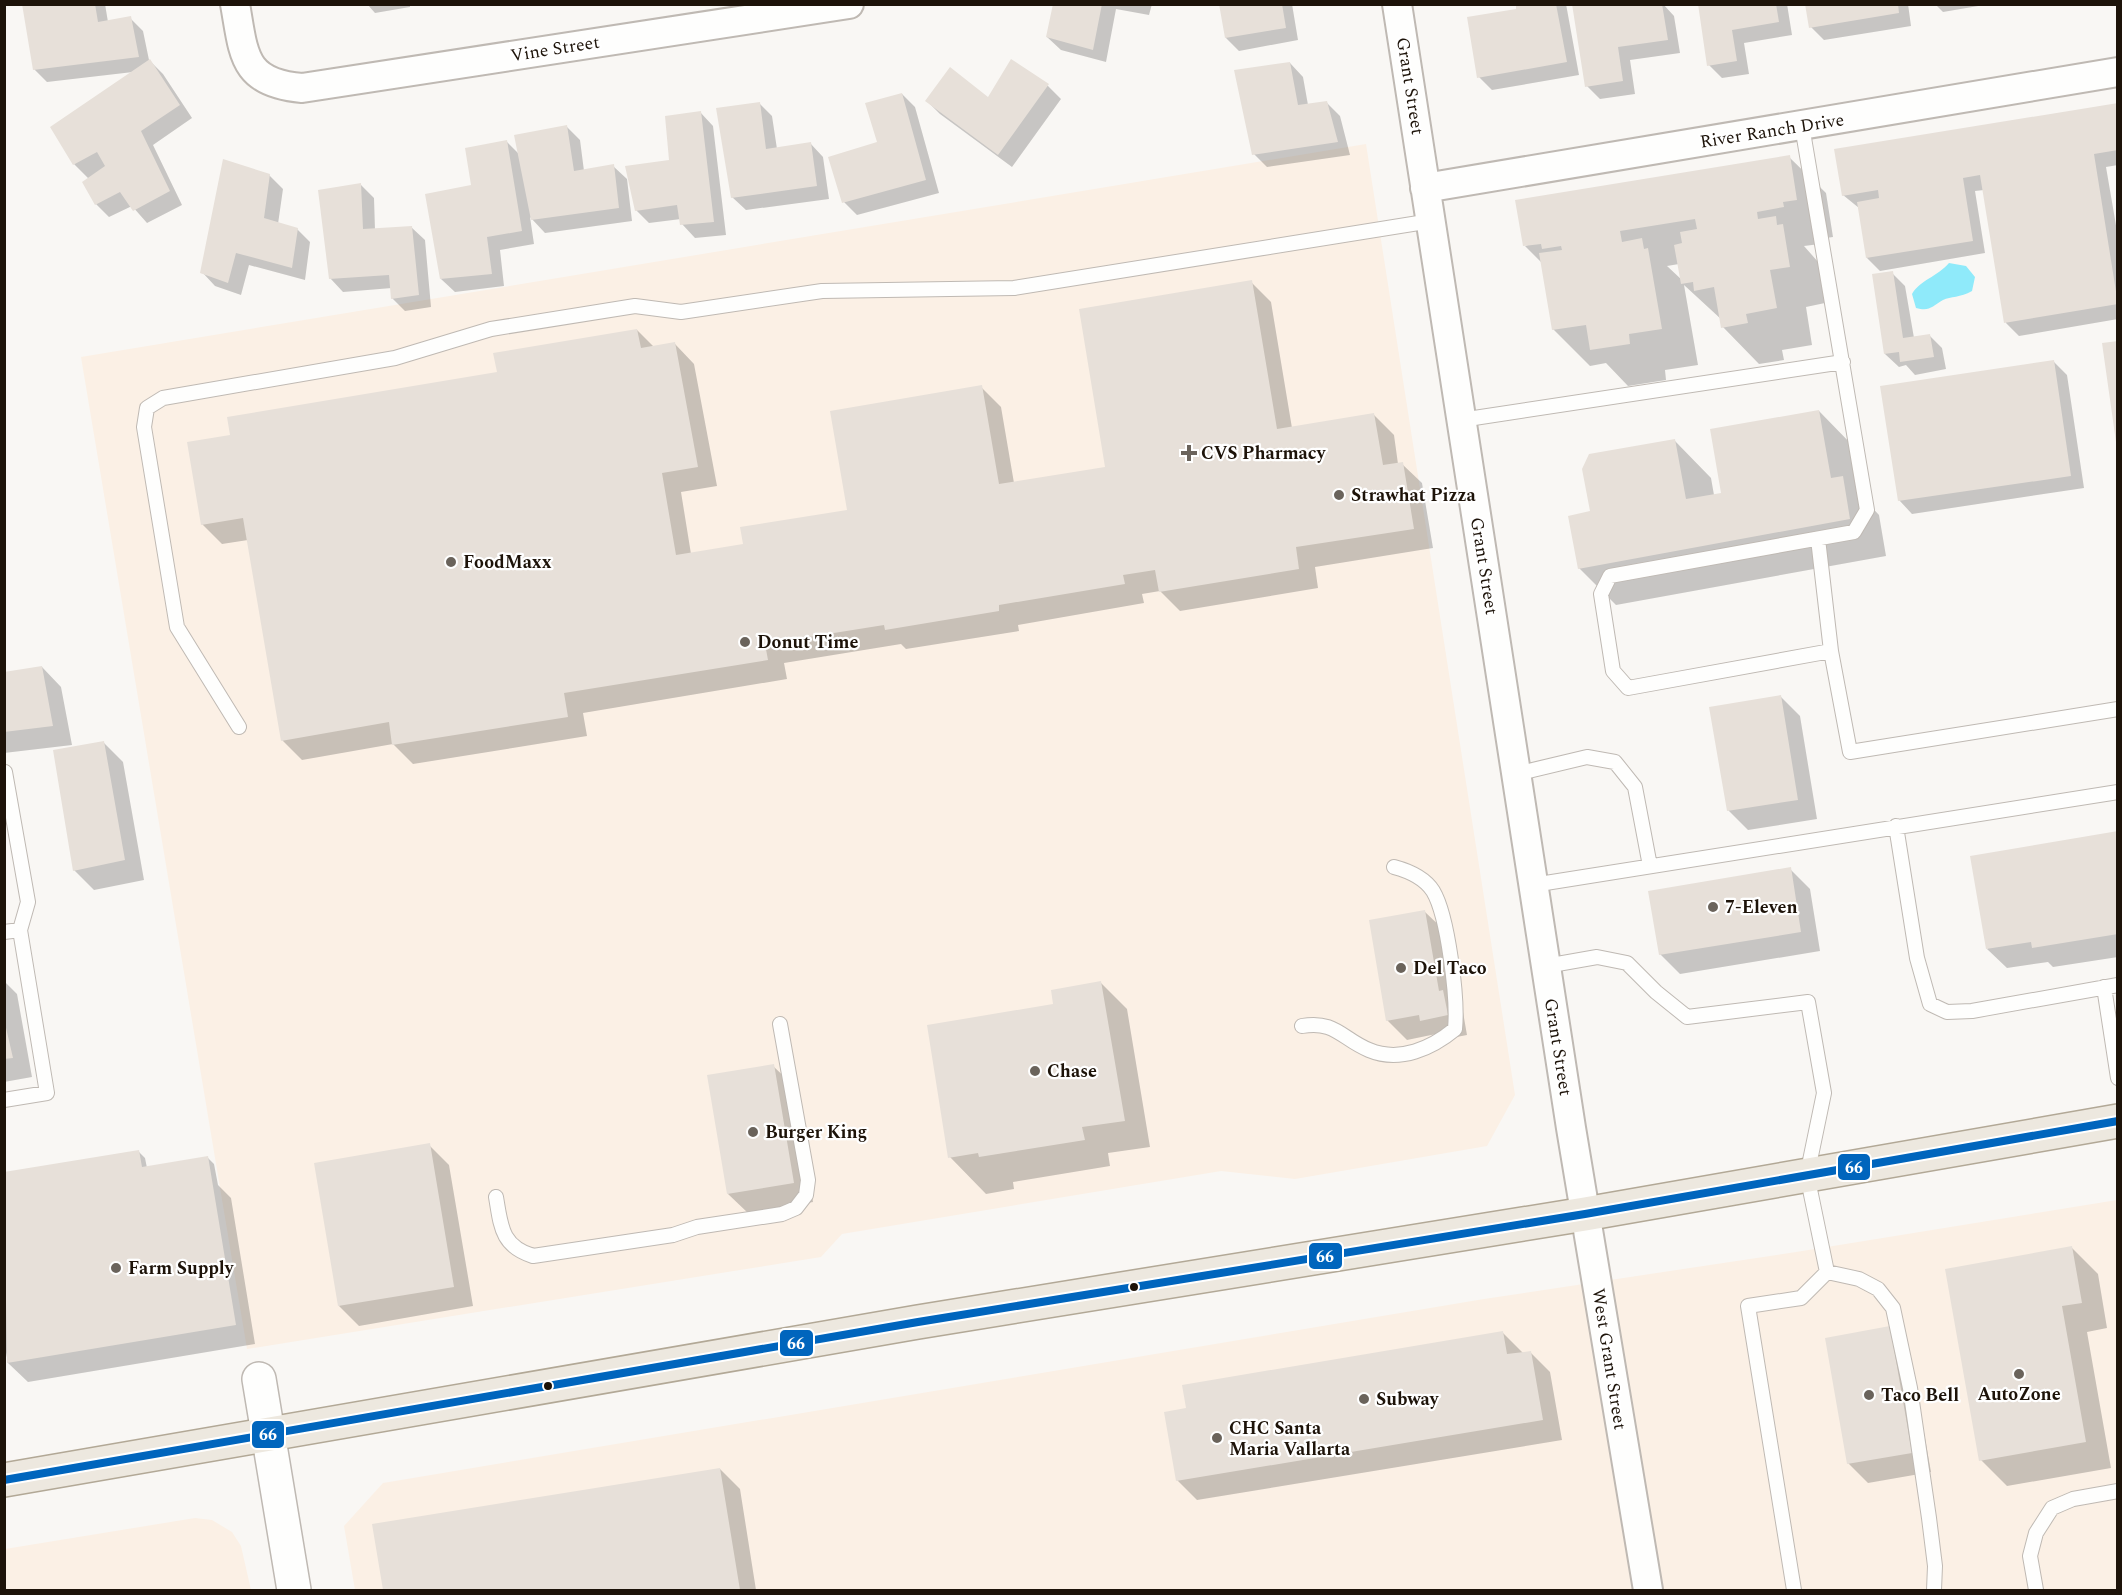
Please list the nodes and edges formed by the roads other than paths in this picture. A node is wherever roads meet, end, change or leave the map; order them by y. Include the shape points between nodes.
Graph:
1 (235, 4) edge
2 (849, 4) edge
3 (1397, 4) edge
4 (2118, 72) edge
5 (1803, 126) junction
6 (1425, 188) junction
7 (1431, 221) junction
8 (1843, 362) junction
9 (1461, 420) junction
10 (1818, 539) junction
11 (1831, 651) junction
12 (2118, 709) edge
13 (239, 727) dead end
14 (5, 772) edge
15 (1516, 774) junction
16 (2118, 792) edge
17 (1896, 826) junction
18 (1650, 866) junction
19 (1394, 867) dead end
20 (1533, 885) junction
21 (20, 930) junction
22 (4, 932) edge
23 (1546, 966) junction
24 (2111, 986) edge
25 (780, 1024) dead end
26 (1302, 1026) dead end
27 (2118, 1078) edge
28 (4, 1100) edge
29 (2118, 1121) edge
30 (1571, 1128) joint
31 (1807, 1175) junction
32 (496, 1197) dead end
33 (1585, 1214) junction
34 (1827, 1272) junction
35 (259, 1379) dead end
36 (268, 1435) junction
37 (4, 1480) edge
38 (2118, 1491) edge
39 (294, 1590) edge
40 (1648, 1590) edge
41 (1794, 1590) edge
42 (1934, 1590) edge
43 (2036, 1590) edge

1 - 2 street, Vine Street via 244,56 262,79 279,86 302,88
3 - 6 street, Grant Street
4 - 5 street, River Ranch Drive
5 - 6 street, River Ranch Drive
5 - 8 lane
6 - 7 street, Grant Street
7 - 9 street, Grant Street
7 - 13 lane via 1014,288 822,291 681,312 635,306 491,329 395,358 163,398 147,408 144,427 177,627
8 - 9 lane
8 - 10 lane via 1867,510 1854,532
9 - 15 street, Grant Street
10 - 11 lane
10 - 11 lane via 1610,576 1601,594 1613,671 1628,688
11 - 12 lane via 1850,752
14 - 21 lane via 28,902
15 - 18 lane via 1587,757 1615,762 1635,787
15 - 20 street, Grant Street
16 - 17 lane
17 - 18 lane
17 - 24 lane via 1917,958 1930,1004 1947,1012 1972,1011
18 - 20 lane
19 - 26 lane via 1420,878 1432,889 1440,905 1457,1007 1455,1029 1437,1044 1390,1055 1370,1051 1330,1026
20 - 23 street, Grant Street
21 - 22 lane
21 - 28 lane via 46,1093
23 - 30 street, Grant Street
23 - 31 lane via 1597,957 1627,963 1687,1017 1808,1002 1824,1093
24 - 27 lane
25 - 32 lane via 808,1180 806,1195 796,1208 673,1235 532,1256 518,1251 506,1239
29 - 31 main road
30 - 33 street, West Grant Street
31 - 33 main road
31 - 34 lane
33 - 36 main road via 918,1322
33 - 40 street, West Grant Street
34 - 41 lane via 1801,1298 1748,1306
34 - 42 lane via 1859,1279 1878,1289 1893,1308 1910,1388 1929,1518
35 - 36 street
36 - 37 main road
36 - 39 street
38 - 43 lane via 2073,1499 2052,1508 2036,1533 2030,1556

